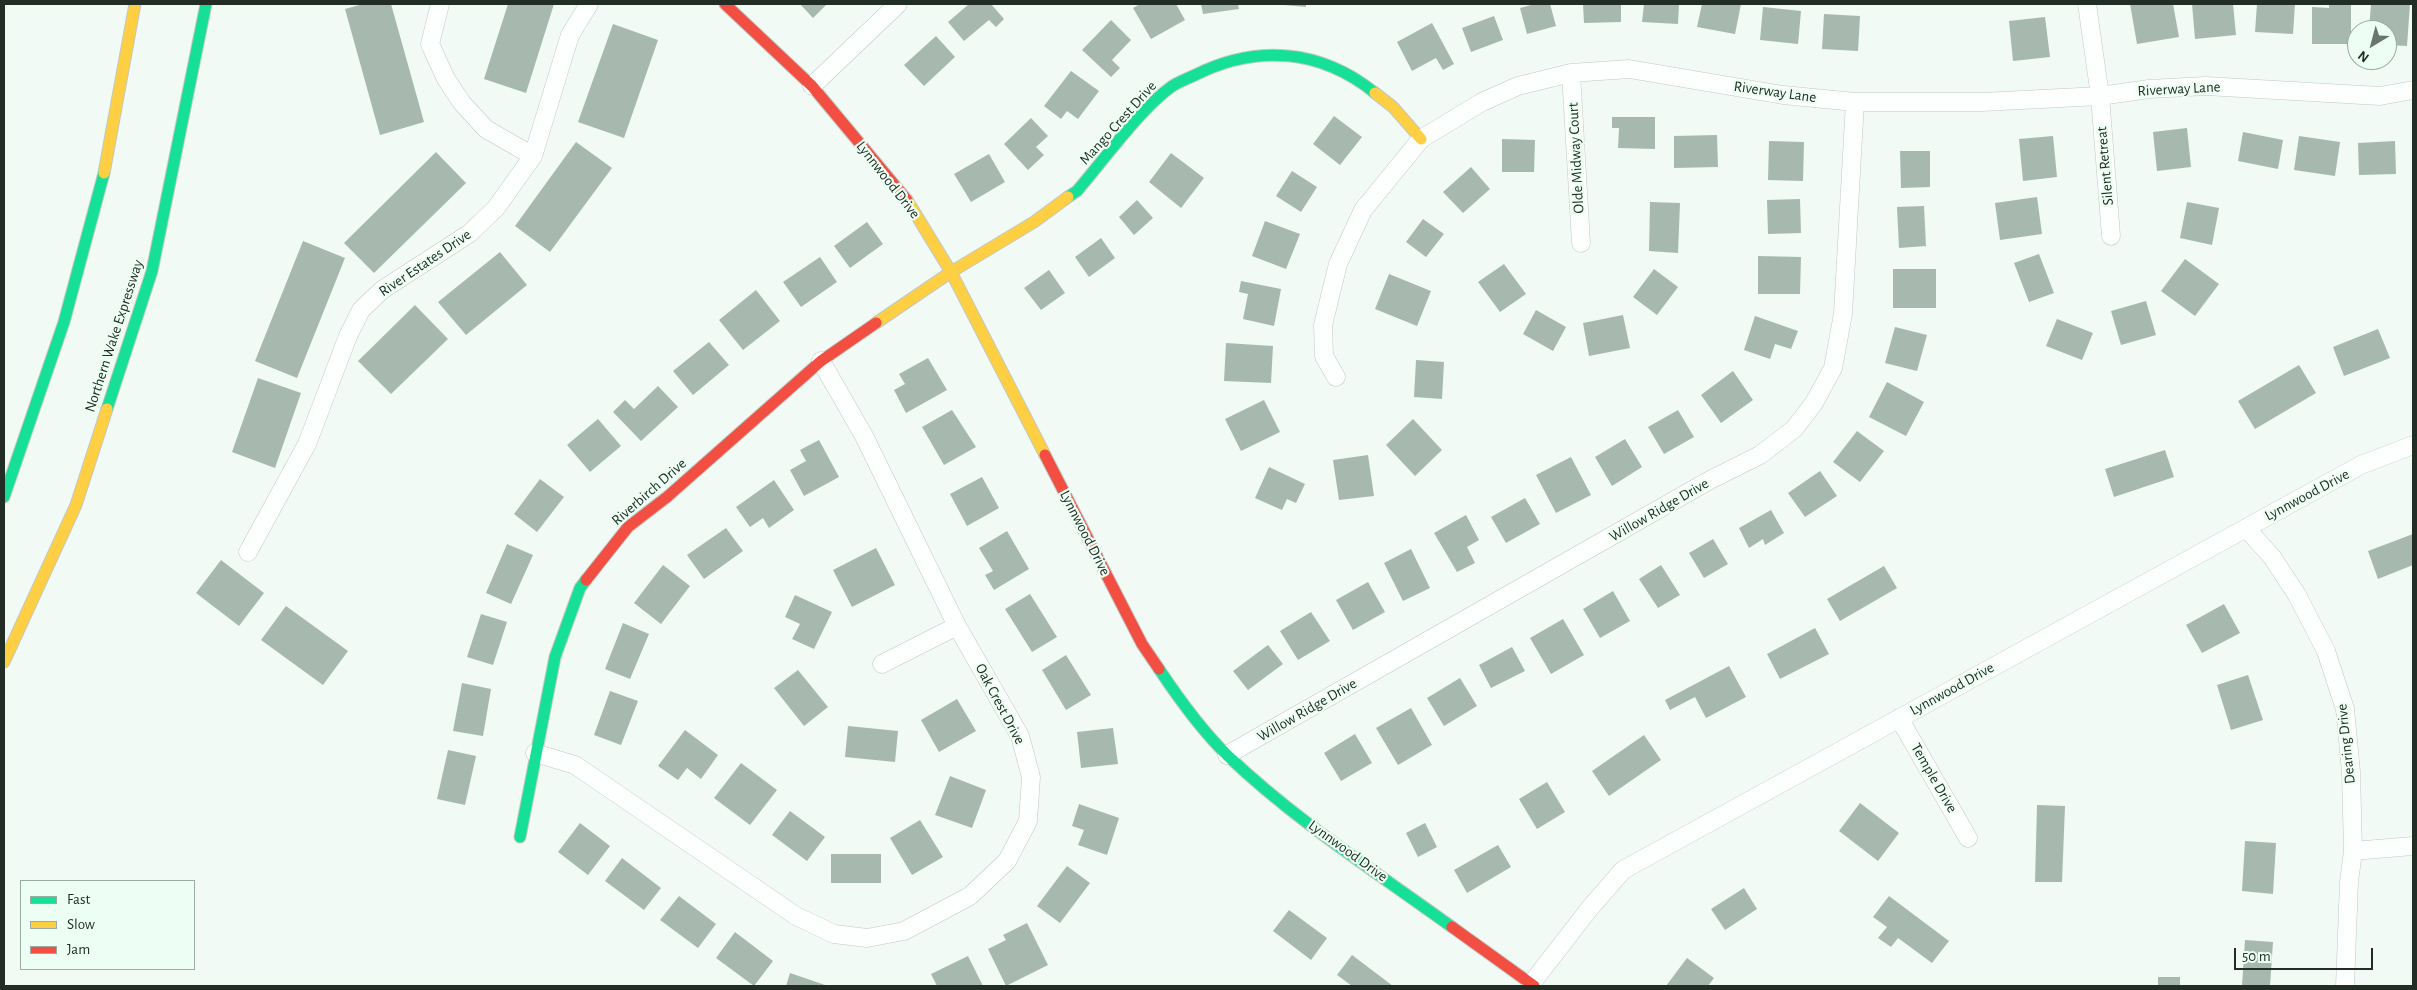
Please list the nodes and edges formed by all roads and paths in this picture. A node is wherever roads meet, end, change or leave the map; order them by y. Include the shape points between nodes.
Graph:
1 (134, 4) edge
2 (206, 4) edge
3 (440, 4) edge
4 (588, 4) edge
5 (725, 4) edge
6 (898, 4) edge
7 (2088, 4) edge
8 (1571, 73) junction
9 (812, 86) junction
10 (2413, 90) edge
11 (2100, 96) junction
12 (1855, 102) junction
13 (1421, 139) junction
14 (533, 156) junction
15 (2111, 236) dead end
16 (1581, 243) dead end
17 (951, 272) junction
18 (822, 361) junction
19 (1336, 377) dead end
20 (2413, 445) edge
21 (4, 497) edge
22 (2246, 528) junction
23 (248, 552) dead end
24 (957, 626) junction
25 (4, 662) edge
26 (882, 664) dead end
27 (1899, 718) junction
28 (535, 753) junction
29 (1227, 755) junction
30 (520, 837) dead end
31 (1968, 838) dead end
32 (2413, 846) edge
33 (2353, 851) junction
34 (1532, 985) edge
35 (2344, 986) edge

1 - 21 main road via 104,173 64,322
2 - 25 main road, Northern Wake Expressway via 152,271 76,505
3 - 14 street via 430,44 446,79 486,129
4 - 14 street, River Estates Drive via 570,35
5 - 9 main road, Lynnwood Drive
6 - 9 street
7 - 11 street, Silent Retreat
8 - 12 street, Riverway Lane via 1628,69
8 - 13 street, Riverway Lane via 1518,86 1482,102
8 - 16 street, Olde Midway Court
9 - 17 main road, Lynnwood Drive via 910,204
10 - 11 street, Riverway Lane via 2380,96 2206,86
11 - 12 street, Riverway Lane via 1982,102
11 - 15 street, Silent Retreat
12 - 29 street, Willow Ridge Drive via 1843,314 1833,368 1814,403 1794,429 1760,455 1710,480
13 - 17 main road, Mango Crest Drive via 1393,107 1356,77 1322,62 1286,54 1247,57 1209,68 1171,86 1076,191 1034,222
13 - 19 street, Riverway Lane via 1363,210 1338,264 1323,325 1324,356
14 - 23 street, River Estates Drive via 496,208 470,233 382,290 361,310 307,444
17 - 18 main road, Riverbirch Drive
17 - 29 main road, Lynnwood Drive via 1142,644 1181,701
18 - 24 street, Oak Crest Drive via 864,436
18 - 28 main road, Riverbirch Drive via 667,497 628,527 580,588 555,657
20 - 22 street, Lynnwood Drive via 2361,466
22 - 27 street, Lynnwood Drive
22 - 33 street, Dearing Drive via 2272,557 2297,595 2326,651 2345,709
24 - 26 street
24 - 28 street, Oak Crest Drive via 1020,736 1031,777 1028,821 1007,861 970,896 904,931 867,938 834,934 796,916 575,765
27 - 31 street, Temple Drive
27 - 34 street, Lynnwood Drive via 1623,870
28 - 30 main road, Riverbirch Drive
29 - 34 main road, Lynnwood Drive via 1307,822
32 - 33 street
33 - 35 street, Dearing Drive

